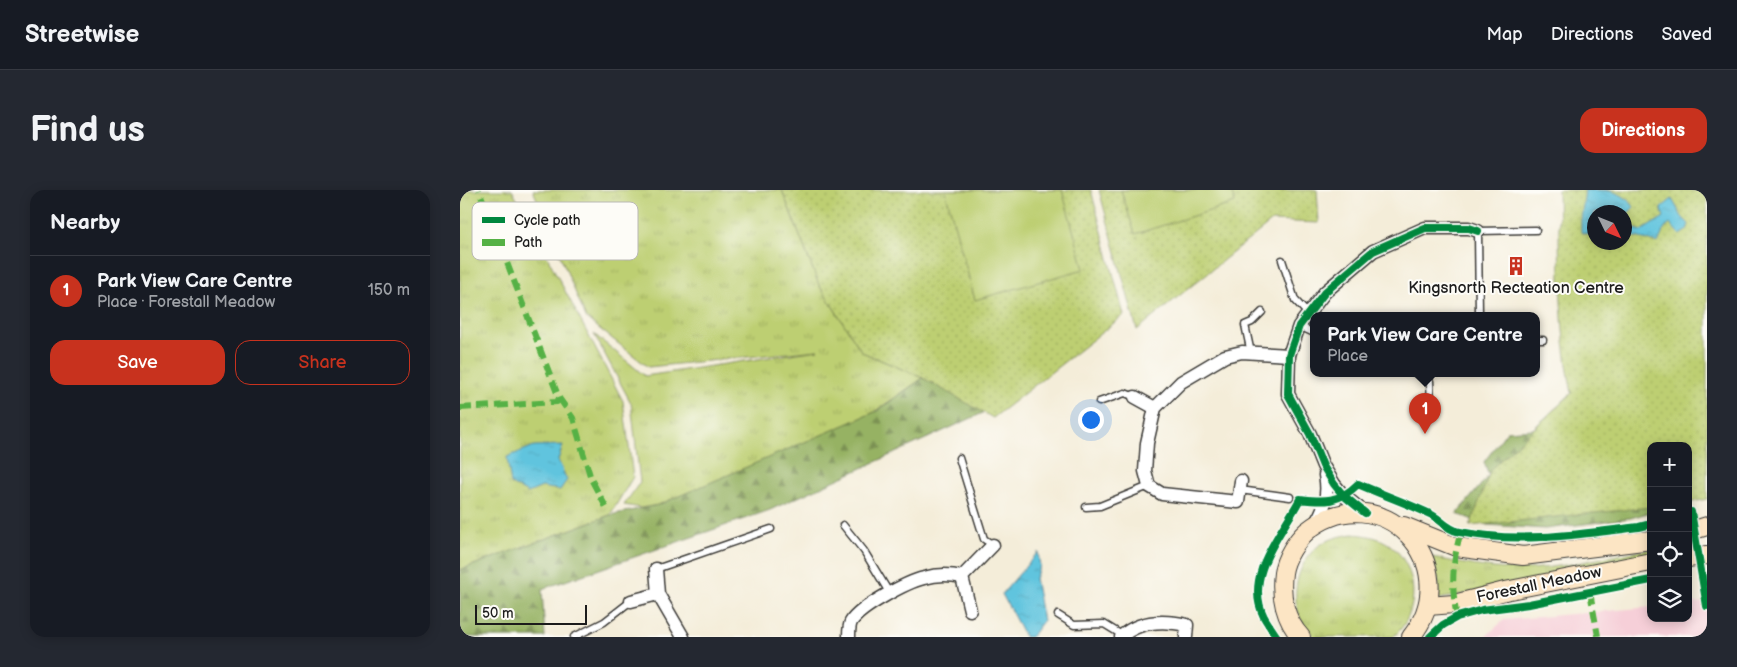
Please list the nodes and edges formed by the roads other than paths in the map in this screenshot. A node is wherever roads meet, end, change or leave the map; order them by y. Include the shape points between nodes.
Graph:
1 (1536, 230) dead end
2 (1478, 231) junction
3 (1282, 260) dead end
4 (1262, 312) dead end
5 (1479, 312) edge
6 (1308, 314) junction
7 (1299, 326) junction
8 (1310, 332) edge
9 (1251, 353) junction
10 (1289, 355) junction
11 (1422, 377) edge
12 (1135, 397) joint
13 (1099, 402) dead end
14 (1430, 406) dead end
15 (1155, 408) junction
16 (959, 458) dead end
17 (1323, 466) junction
18 (1149, 486) junction
19 (1241, 486) joint
20 (1290, 497) dead end
21 (1086, 507) dead end
22 (1365, 513) junction
23 (1394, 522) junction
24 (844, 524) dead end
25 (1707, 526) edge
26 (1311, 528) junction
27 (771, 529) dead end
28 (1692, 531) edge
29 (1647, 540) edge
30 (993, 545) joint
31 (1707, 555) edge
32 (1692, 557) edge
33 (1647, 563) edge
34 (656, 569) joint
35 (962, 577) junction
36 (658, 594) junction
37 (890, 594) junction
38 (631, 601) joint
39 (1428, 606) junction
40 (970, 610) dead end
41 (1058, 615) dead end
42 (1121, 636) edge
43 (1299, 636) edge
44 (574, 637) edge
45 (683, 637) edge
46 (849, 637) edge
47 (1186, 637) edge
48 (1411, 637) edge

1 - 2 lane
2 - 5 lane
2 - 6 street via 1425,228 1372,251 1325,292
3 - 6 lane via 1295,300
4 - 9 lane via 1245,325
6 - 7 street
7 - 8 lane
7 - 10 street
9 - 10 street
9 - 15 street via 1225,356 1192,374
10 - 17 street via 1288,394
11 - 14 lane via 1430,381
12 - 13 lane via 1125,393
12 - 15 street
15 - 18 street via 1147,443 1145,471
16 - 30 lane via 984,539
17 - 22 street via 1343,495
17 - 26 street via 1328,488 1326,500 1321,516
18 - 19 street via 1162,494 1238,502
18 - 21 lane via 1100,506
19 - 20 lane
22 - 23 street, Forestall Meadow
22 - 26 street, Forestall Meadow via 1339,514
23 - 29 street, Forestall Meadow via 1456,548 1523,556
23 - 39 street via 1422,551 1430,575
24 - 37 lane
25 - 28 street
26 - 43 street, Forestall Meadow via 1294,545 1284,568 1282,584 1283,604
27 - 34 lane
30 - 35 street
31 - 32 street
33 - 39 street, Forestall Meadow via 1454,604
34 - 36 street
35 - 37 street via 946,574 922,578
35 - 40 street
36 - 38 street
36 - 45 street
37 - 46 street via 868,606 851,622
38 - 44 lane via 604,622
39 - 48 street
41 - 42 lane via 1074,625 1104,624
42 - 47 street via 1144,624 1168,621 1187,624

